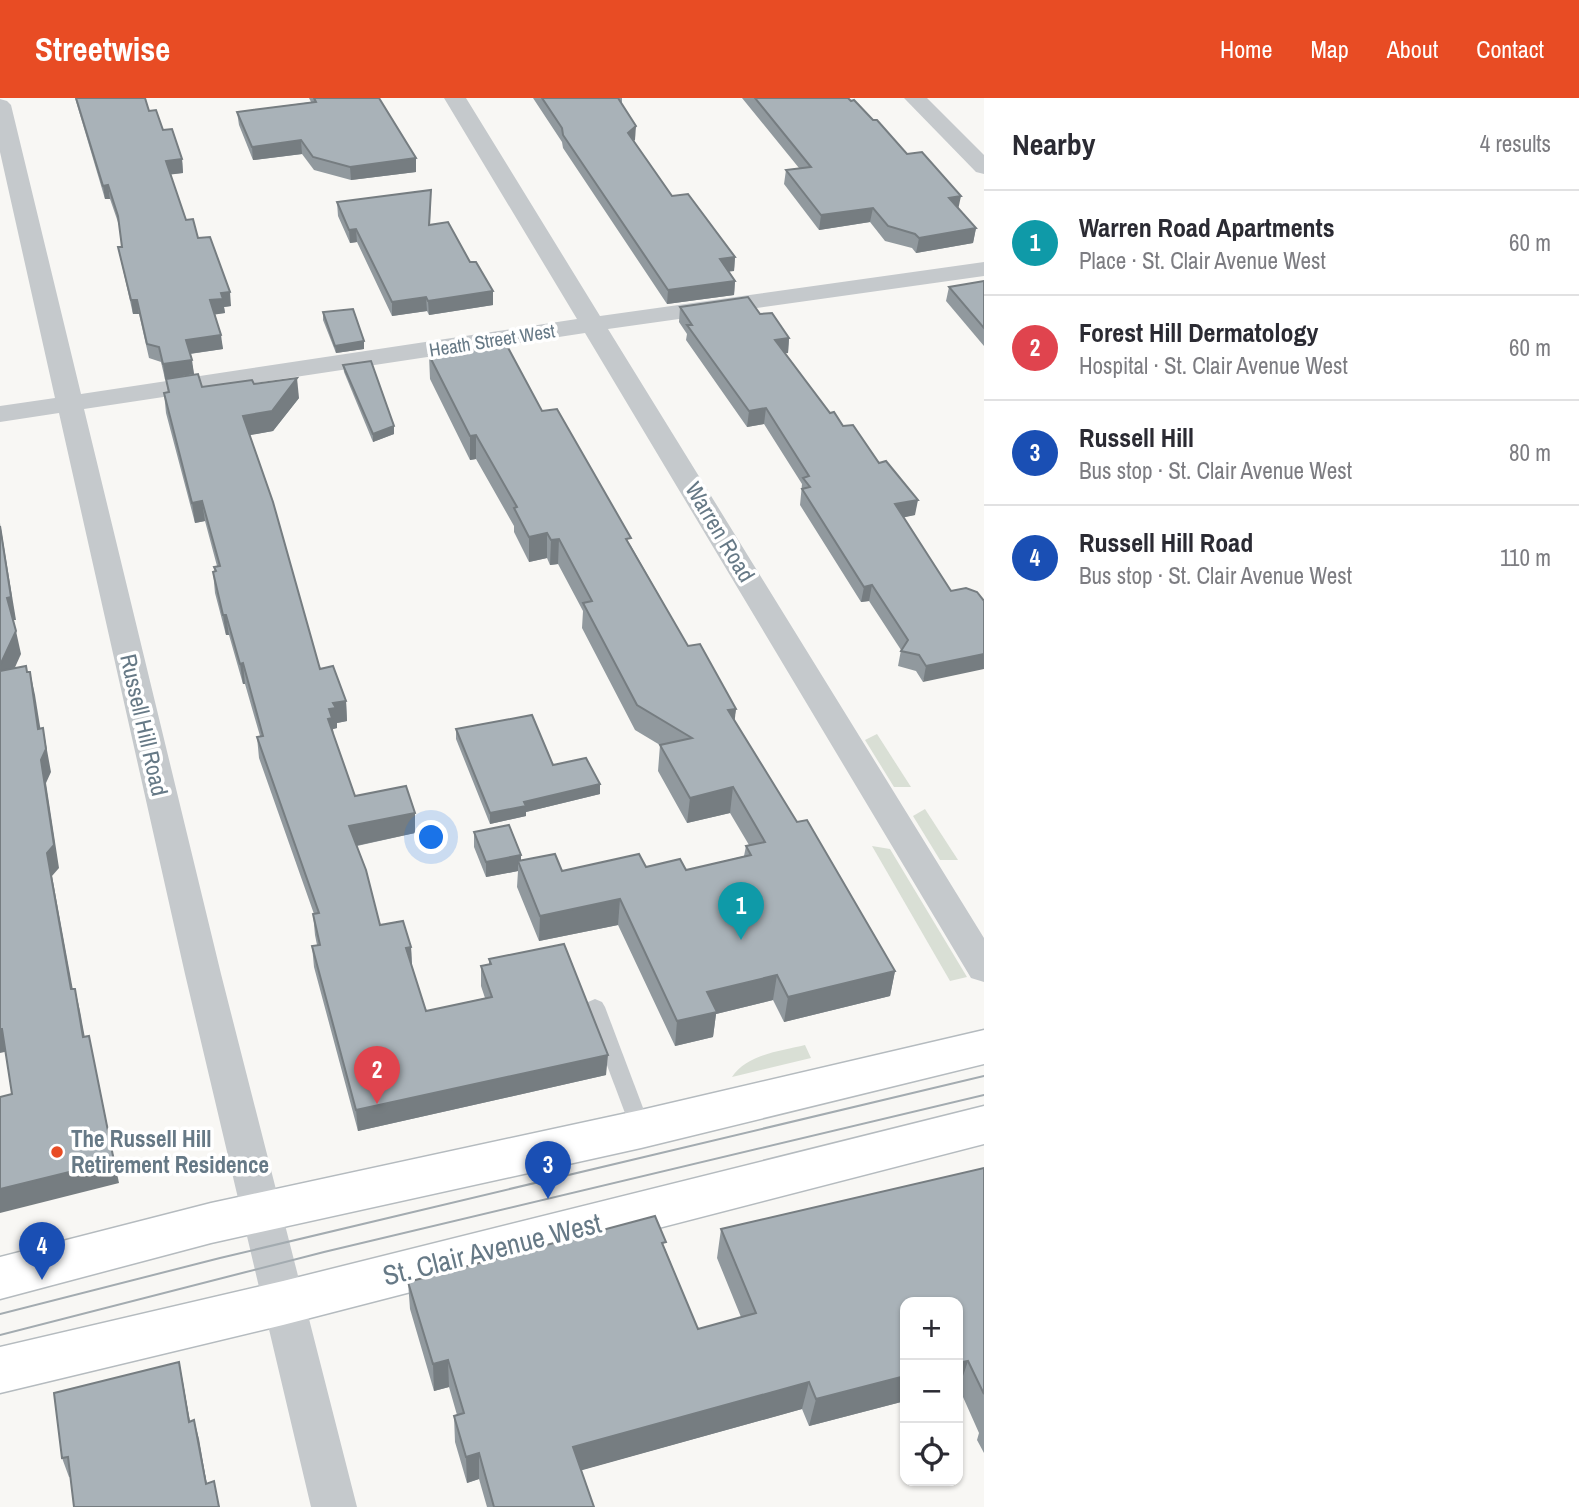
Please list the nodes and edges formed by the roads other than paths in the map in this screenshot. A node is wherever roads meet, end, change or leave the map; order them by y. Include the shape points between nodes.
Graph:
1 (454, 98) edge
2 (915, 98) edge
3 (0, 105) edge
4 (984, 167) edge
5 (984, 269) edge
6 (593, 324) junction
7 (69, 404) junction
8 (0, 414) edge
9 (984, 968) edge
10 (595, 1007) dead end
11 (984, 1047) edge
12 (984, 1125) edge
13 (641, 1129) junction
14 (260, 1213) junction
15 (0, 1278) edge
16 (283, 1303) junction
17 (0, 1370) edge
18 (334, 1507) edge

1 - 6 street, Warren Road
2 - 4 street
3 - 7 street, Russell Hill Road
5 - 6 street, Heath Street West
6 - 7 street, Heath Street West
6 - 9 street, Warren Road
7 - 8 street, Heath Street West
7 - 14 street, Russell Hill Road
10 - 13 lane
11 - 13 main road
12 - 16 main road, St. Clair Avenue West
13 - 14 main road
14 - 15 main road
14 - 16 street, Russell Hill Road
16 - 17 main road, St. Clair Avenue West
16 - 18 street, Russell Hill Road

